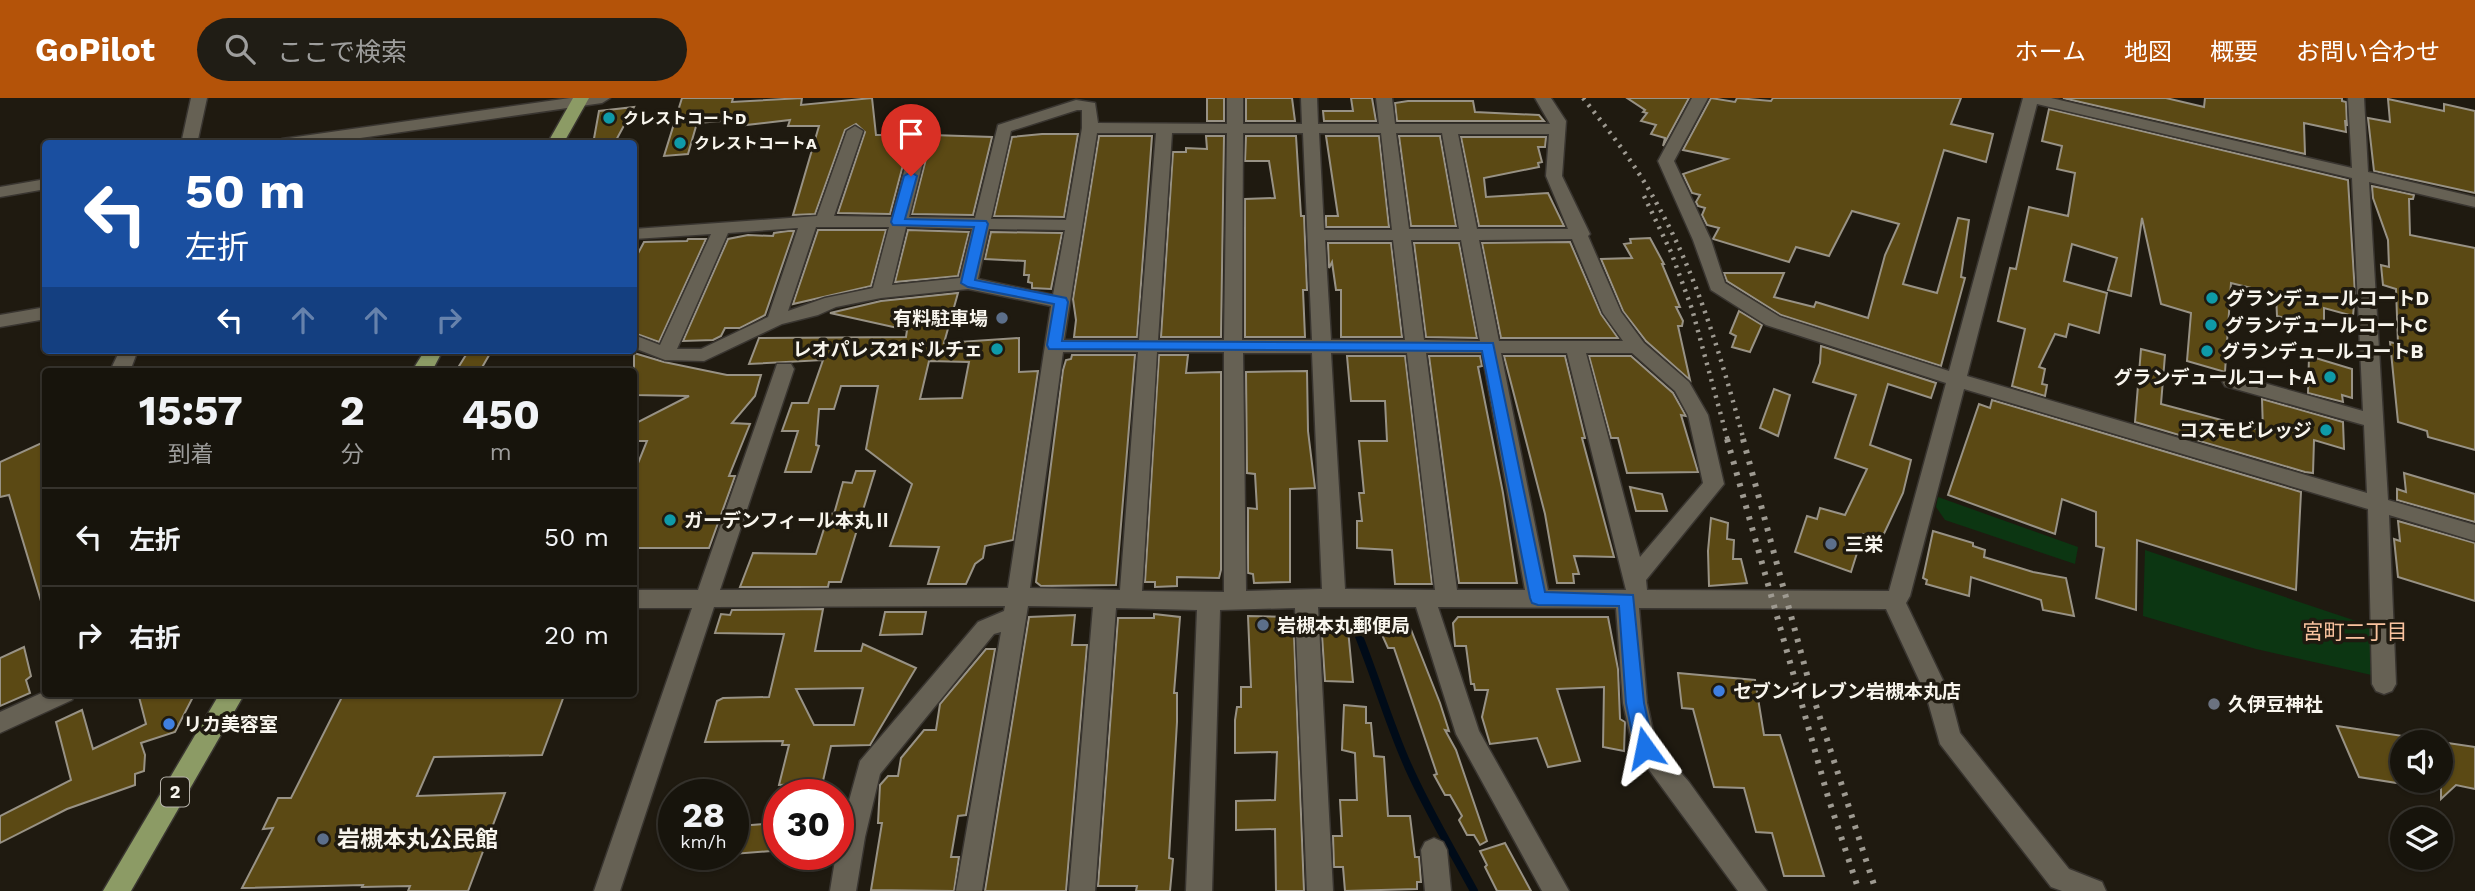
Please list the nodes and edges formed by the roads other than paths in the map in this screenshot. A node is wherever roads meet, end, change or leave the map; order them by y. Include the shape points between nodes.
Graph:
1 (199, 98) edge
2 (602, 98) edge
3 (1235, 98) edge
4 (1309, 98) edge
5 (1384, 98) edge
6 (1543, 98) edge
7 (1700, 98) edge
8 (2031, 98) edge
9 (2356, 98) edge
10 (581, 99) edge
11 (1090, 128) junction
12 (1164, 128) junction
13 (1235, 128) junction
14 (1557, 128) junction
15 (1310, 129) junction
16 (1387, 129) junction
17 (1449, 129) junction
18 (923, 130) dead end
19 (855, 131) dead end
20 (190, 140) edge
21 (309, 140) edge
22 (557, 140) edge
23 (2359, 174) junction
24 (42, 185) edge
25 (0, 192) edge
26 (2475, 202) edge
27 (816, 222) junction
28 (898, 222) junction
29 (982, 224) junction
30 (1074, 225) junction
31 (721, 230) junction
32 (1400, 234) junction
33 (1468, 234) junction
34 (1581, 234) junction
35 (637, 235) edge
36 (1316, 235) junction
37 (968, 283) junction
38 (881, 292) junction
39 (1061, 302) junction
40 (42, 314) edge
41 (776, 320) junction
42 (0, 321) edge
43 (637, 342) edge
44 (1054, 345) junction
45 (1233, 345) junction
46 (1322, 345) junction
47 (1147, 346) junction
48 (1416, 346) junction
49 (1488, 346) junction
50 (1575, 347) junction
51 (1637, 348) junction
52 (665, 354) junction
53 (784, 369) dead end
54 (1957, 380) junction
55 (2232, 381) dead end
56 (2373, 421) junction
57 (2378, 503) junction
58 (2475, 533) edge
59 (1634, 593) junction
60 (1334, 598) junction
61 (1435, 598) junction
62 (1538, 598) junction
63 (637, 599) edge
64 (706, 599) junction
65 (1105, 599) junction
66 (1306, 599) junction
67 (1130, 600) junction
68 (1893, 600) junction
69 (1209, 601) junction
70 (1235, 601) junction
71 (1015, 607) junction
72 (2384, 684) dead end
73 (55, 697) edge
74 (231, 697) edge
75 (0, 723) edge
76 (1433, 850) dead end
77 (116, 891) edge
78 (607, 891) edge
79 (843, 891) edge
80 (969, 891) edge
81 (1082, 891) edge
82 (1199, 891) edge
83 (1320, 891) edge
84 (1438, 891) edge
85 (1556, 891) edge
86 (1754, 891) edge
87 (2093, 891) edge

1 - 20 street
2 - 10 street
3 - 13 street
4 - 15 street
5 - 16 street
6 - 14 street via 1558,121
7 - 54 street via 1666,161 1717,286 1773,321
8 - 23 street
8 - 54 street
9 - 23 street
10 - 21 street
10 - 22 main road
11 - 12 street
11 - 29 street via 1090,106 1076,105 1004,128
11 - 30 street
12 - 13 street
12 - 47 street
13 - 15 street
13 - 45 street
14 - 17 street
14 - 34 street via 1554,176
15 - 16 street
15 - 36 street
16 - 17 street
16 - 32 street
17 - 33 street
18 - 28 street
19 - 27 street
23 - 26 street
23 - 56 street
24 - 25 street
27 - 28 street
27 - 31 street
27 - 41 street
28 - 29 street
28 - 38 street
29 - 30 street
29 - 37 street
30 - 39 street
31 - 35 street
31 - 52 street
32 - 33 street
32 - 36 street
32 - 48 street
33 - 34 street
33 - 49 street
34 - 51 street via 1612,313
36 - 46 street
37 - 38 street
37 - 39 street
38 - 41 street
39 - 44 street
40 - 42 street
41 - 52 street via 704,355
43 - 52 street
44 - 47 street
44 - 71 street
45 - 46 street
45 - 47 street
45 - 70 street
46 - 48 street
46 - 60 street
47 - 67 street
48 - 49 street
48 - 61 street
49 - 50 street
49 - 62 street
50 - 51 street
50 - 59 street
51 - 59 street via 1682,387 1698,415 1714,484
53 - 64 street
54 - 57 street
54 - 68 street via 1899,596
55 - 56 street
56 - 57 street
57 - 58 street
57 - 72 street
59 - 62 street
59 - 68 street
59 - 86 street via 1635,703 1645,748
60 - 61 street
60 - 66 street
61 - 62 street
61 - 85 street via 1468,734
63 - 64 street
64 - 71 street
64 - 78 street
65 - 67 street
65 - 71 street
65 - 81 street
66 - 70 street
66 - 83 street
67 - 69 street
68 - 87 street via 1938,695 1950,737 2060,878
69 - 70 street
69 - 82 street
71 - 79 street via 986,628 869,769
71 - 80 street
73 - 75 street
74 - 77 main road, 2
76 - 84 street

